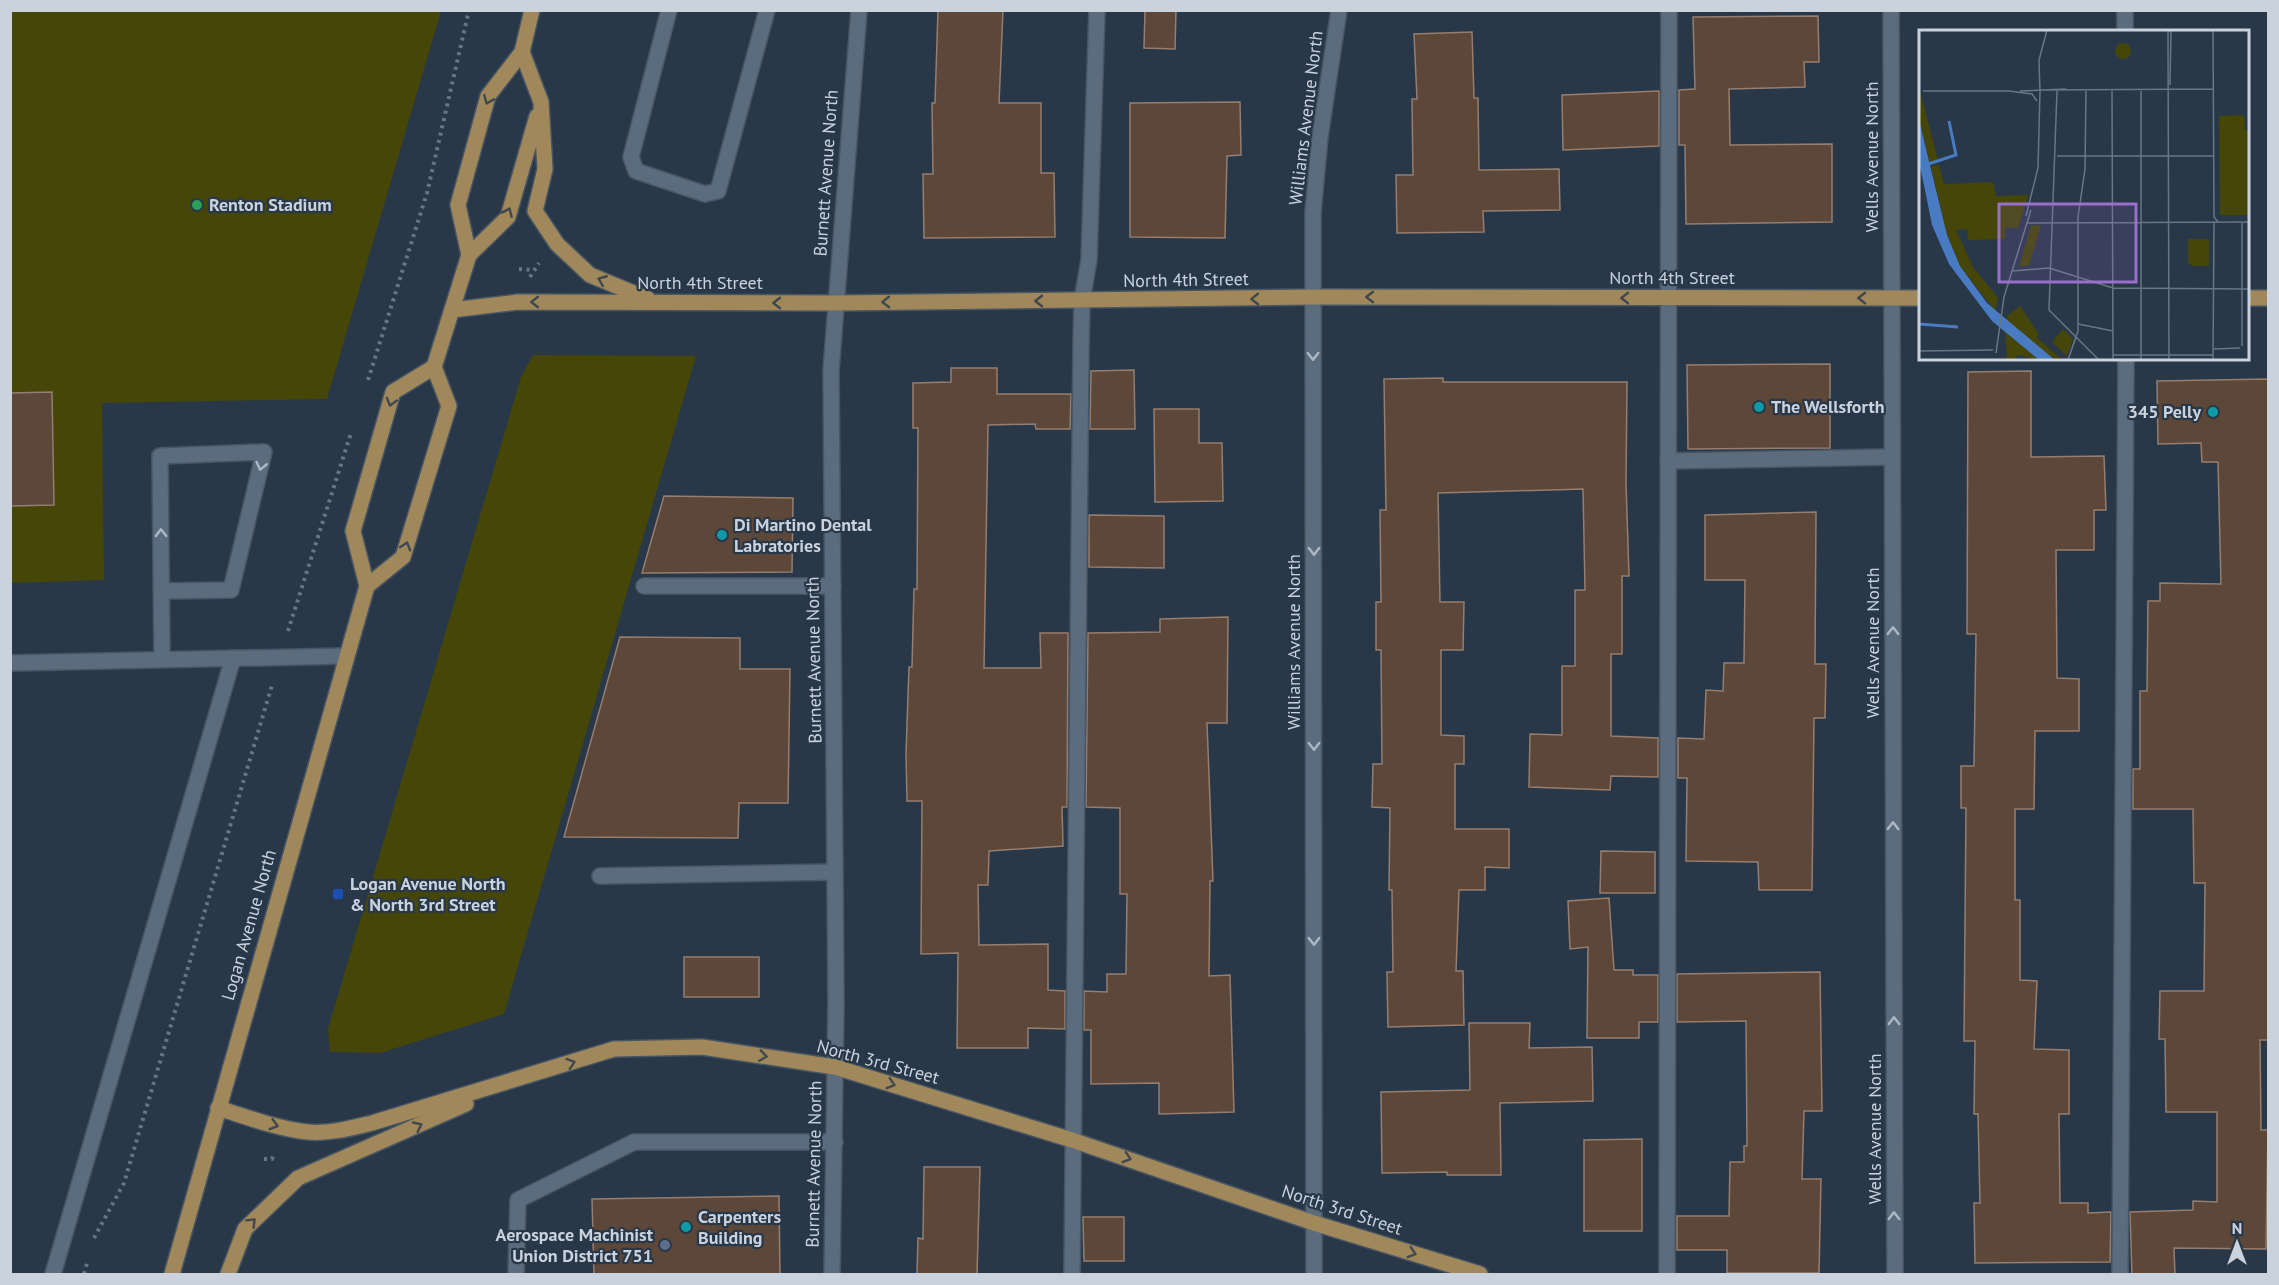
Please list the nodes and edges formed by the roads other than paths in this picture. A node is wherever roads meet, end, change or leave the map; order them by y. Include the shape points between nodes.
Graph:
1 (532, 10) edge
2 (669, 10) edge
3 (767, 10) edge
4 (859, 10) edge
5 (1097, 10) edge
6 (1339, 10) edge
7 (1669, 10) edge
8 (1891, 10) edge
9 (2126, 10) edge
10 (2126, 30) edge
11 (522, 52) junction
12 (541, 102) junction
13 (469, 255) junction
14 (1313, 297) junction
15 (1668, 298) junction
16 (1892, 298) junction
17 (1919, 298) edge
18 (2249, 298) edge
19 (2268, 298) edge
20 (1082, 300) junction
21 (656, 302) junction
22 (836, 303) junction
23 (453, 310) junction
24 (2126, 360) edge
25 (434, 367) junction
26 (1892, 457) junction
27 (1668, 461) junction
28 (367, 586) junction
29 (644, 586) dead end
30 (833, 586) junction
31 (162, 591) junction
32 (345, 656) junction
33 (233, 658) junction
34 (162, 660) junction
35 (10, 663) edge
36 (835, 872) junction
37 (600, 876) dead end
38 (835, 1067) junction
39 (515, 1081) junction
40 (218, 1108) junction
41 (1071, 1140) junction
42 (835, 1142) junction
43 (1314, 1223) junction
44 (53, 1275) edge
45 (172, 1275) edge
46 (228, 1275) edge
47 (516, 1275) edge
48 (832, 1275) edge
49 (1072, 1275) edge
50 (1314, 1275) edge
51 (1480, 1275) edge
52 (1667, 1275) edge
53 (1895, 1275) edge
54 (2120, 1275) edge

1 - 11 main road
2 - 3 street via 631,157 636,171 705,194 718,191
4 - 22 street, Burnett Avenue North
5 - 20 street via 1089,260
6 - 14 street, Williams Avenue North via 1313,212
7 - 15 street
8 - 16 street, Wells Avenue North
9 - 10 street
11 - 12 main road
11 -> 13 main road via 488,96 458,205
13 -> 12 main road via 508,218
21 -> 12 main road via 590,275 557,244 536,211 544,169
13 - 23 main road
15 -> 14 main road, North 4th Street
14 -> 20 main road, North 4th Street
14 -> 43 street, Williams Avenue North
16 -> 15 main road, North 4th Street
15 - 27 street
16 - 17 main road, North 4th Street
16 - 26 street, Wells Avenue North
18 - 19 main road
20 -> 22 main road, North 4th Street
20 - 41 street
22 -> 21 main road, North 4th Street
21 -> 23 main road, North 4th Street via 518,302
22 - 30 street, Burnett Avenue North via 831,372
23 - 25 main road
24 - 54 street
28 -> 25 main road via 403,557 449,406
25 -> 28 main road via 393,392 353,531
26 - 27 street
53 -> 26 street, Wells Avenue North
27 - 52 street
28 - 32 main road, Logan Avenue North
29 - 30 street
30 - 36 street, Burnett Avenue North
31 -> 31 street via 160,456 264,452 231,590
31 - 34 street
32 - 33 street
32 - 40 main road, Logan Avenue North
33 - 34 street
33 - 44 street
34 - 35 street
36 - 37 street
36 - 38 street, Burnett Avenue North
39 -> 38 main road, North 3rd Street via 614,1048 702,1047
38 -> 41 main road, North 3rd Street
38 - 42 street, Burnett Avenue North
40 -> 39 main road, North 3rd Street via 282,1127 332,1131
46 -> 39 main road via 245,1229 298,1178
40 - 45 main road, Logan Avenue North
41 -> 43 main road, North 3rd Street
41 - 49 street
42 - 47 street via 634,1142 518,1200
42 - 48 street, Burnett Avenue North
43 - 50 street, Williams Avenue North
43 -> 51 main road, North 3rd Street

